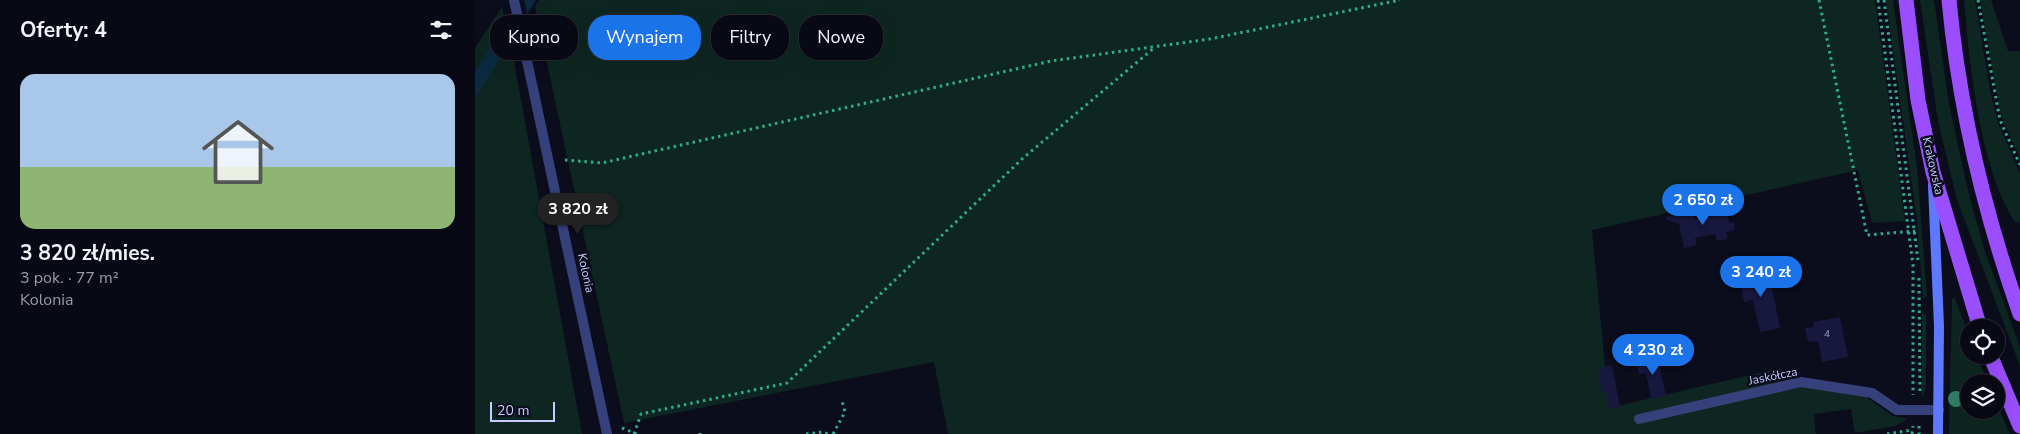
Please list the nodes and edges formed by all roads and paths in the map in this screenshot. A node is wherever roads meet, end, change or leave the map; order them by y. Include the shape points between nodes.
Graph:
1 (514, 0) edge
2 (1400, 0) edge
3 (1819, 0) edge
4 (1878, 0) edge
5 (1884, 0) edge
6 (1906, 0) edge
7 (1949, 0) edge
8 (1978, 0) edge
9 (1154, 47) junction
10 (549, 162) junction
11 (2020, 165) edge
12 (1933, 172) junction
13 (1915, 231) junction
14 (1910, 232) junction
15 (1919, 264) dead end
16 (1919, 273) dead end
17 (2020, 314) edge
18 (1977, 319) edge
19 (1994, 364) edge
20 (842, 401) dead end
21 (1939, 410) junction
22 (1917, 412) junction
23 (1639, 418) dead end
24 (2020, 426) edge
25 (1912, 432) edge
26 (607, 434) edge
27 (634, 434) edge
28 (806, 434) edge
29 (829, 434) edge
30 (833, 434) edge
31 (1887, 434) edge
32 (1919, 434) edge
33 (1939, 434) edge

1 - 10 street, Kolonia
2 - 9 path via 1210,39
3 - 14 path via 1867,235
4 - 14 path
5 - 13 path
6 - 12 main road, Krakowska via 1918,100
7 - 17 main road via 1972,149 2004,270
8 - 11 path via 2000,120
9 - 10 path via 1051,61 602,163 568,159
9 - 27 path via 1015,166 787,383 641,414
10 - 26 street, Kolonia
12 - 18 main road, Krakowska
12 - 21 main road
13 - 14 path
13 - 15 path
14 - 22 path
16 - 22 path
19 - 24 main road
20 - 30 path via 845,412
21 - 22 street, Jaskółcza
21 - 33 main road
22 - 23 street, Jaskółcza via 1897,410 1872,393 1801,382
22 - 25 path
22 - 32 path
25 - 31 path
28 - 29 path

